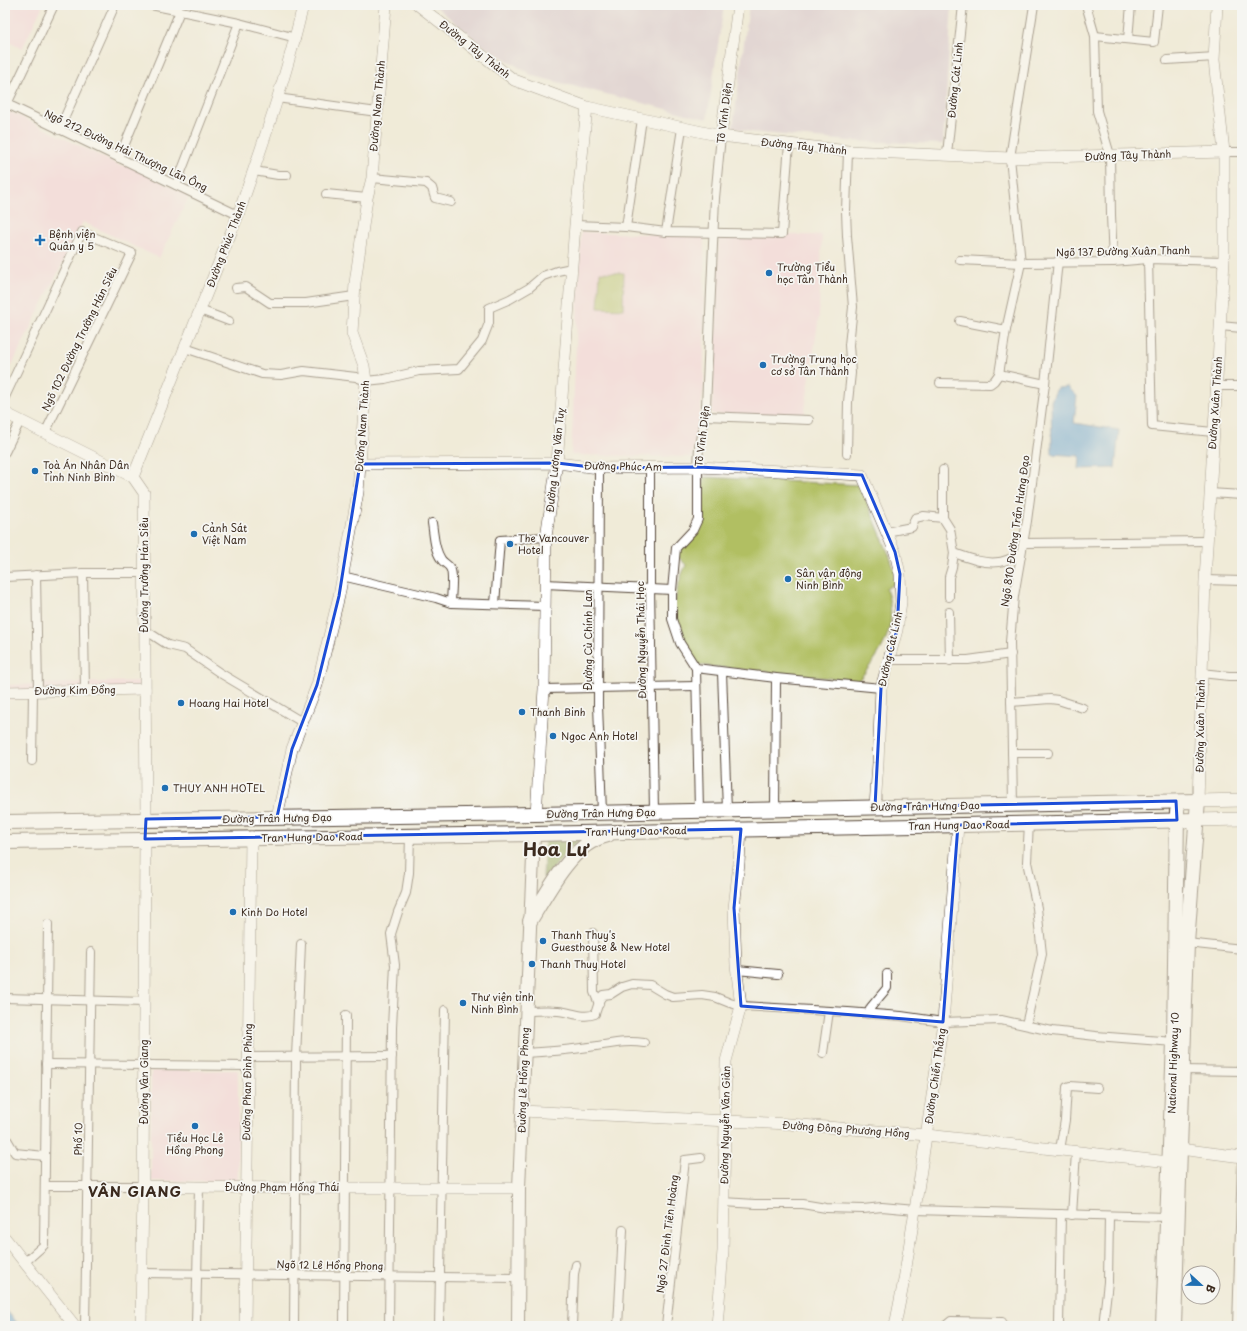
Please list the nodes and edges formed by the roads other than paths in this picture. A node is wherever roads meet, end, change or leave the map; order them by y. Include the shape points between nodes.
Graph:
1 (54, 5) edge
2 (115, 5) edge
3 (151, 5) edge
4 (303, 5) edge
5 (386, 5) edge
6 (418, 5) edge
7 (738, 5) edge
8 (963, 5) edge
9 (1034, 5) edge
10 (1086, 5) edge
11 (1131, 5) edge
12 (1158, 5) edge
13 (1217, 5) edge
14 (180, 11) junction
15 (239, 23) junction
16 (1095, 36) junction
17 (296, 38) junction
18 (1128, 39) junction
19 (1215, 57) junction
20 (1167, 60) dead end
21 (277, 98) junction
22 (6, 104) edge
23 (587, 107) junction
24 (377, 112) junction
25 (642, 119) junction
26 (682, 128) junction
27 (59, 130) junction
28 (721, 136) junction
29 (789, 144) junction
30 (848, 151) junction
31 (1224, 152) junction
32 (1242, 152) edge
33 (947, 154) junction
34 (1110, 155) junction
35 (119, 158) junction
36 (1010, 158) junction
37 (254, 171) junction
38 (287, 175) dead end
39 (372, 178) junction
40 (176, 185) junction
41 (326, 194) dead end
42 (367, 198) junction
43 (451, 202) dead end
44 (238, 215) junction
45 (575, 225) junction
46 (626, 227) junction
47 (666, 232) junction
48 (714, 233) junction
49 (1148, 259) junction
50 (960, 260) dead end
51 (1058, 261) junction
52 (1224, 261) junction
53 (1113, 262) junction
54 (1021, 263) junction
55 (572, 268) junction
56 (236, 288) dead end
57 (354, 296) junction
58 (200, 310) junction
59 (960, 321) dead end
60 (229, 322) dead end
61 (1220, 326) junction
62 (1242, 328) edge
63 (1006, 330) junction
64 (185, 348) junction
65 (999, 374) junction
66 (366, 381) junction
67 (940, 382) dead end
68 (1045, 384) junction
69 (1216, 386) junction
70 (1242, 386) edge
71 (5, 397) edge
72 (5, 413) edge
73 (704, 416) junction
74 (809, 420) dead end
75 (20, 421) junction
76 (1213, 432) junction
77 (45, 433) junction
78 (5, 452) edge
79 (847, 454) dead end
80 (557, 463) junction
81 (360, 464) junction
82 (650, 467) junction
83 (698, 467) junction
84 (599, 468) junction
85 (943, 470) dead end
86 (862, 475) joint
87 (133, 477) junction
88 (1210, 493) junction
89 (1242, 495) edge
90 (943, 518) junction
91 (432, 523) dead end
92 (886, 532) junction
93 (546, 537) junction
94 (1207, 541) junction
95 (1024, 544) junction
96 (954, 553) junction
97 (1021, 555) junction
98 (83, 573) junction
99 (144, 573) junction
100 (36, 575) junction
101 (342, 576) junction
102 (5, 577) edge
103 (1205, 580) junction
104 (1242, 581) edge
105 (545, 584) junction
106 (598, 586) junction
107 (650, 588) junction
108 (672, 590) junction
109 (949, 597) dead end
110 (451, 603) junction
111 (495, 604) junction
112 (545, 606) junction
113 (949, 612) dead end
114 (144, 630) junction
115 (1011, 654) junction
116 (888, 660) junction
117 (950, 661) junction
118 (696, 668) junction
119 (722, 672) junction
120 (1201, 673) junction
121 (1242, 676) edge
122 (776, 678) junction
123 (652, 686) junction
124 (696, 686) junction
125 (598, 688) junction
126 (881, 688) junction
127 (145, 689) junction
128 (544, 689) junction
129 (86, 690) junction
130 (35, 691) junction
131 (5, 692) edge
132 (1011, 702) junction
133 (1083, 708) dead end
134 (302, 722) junction
135 (1048, 753) dead end
136 (1012, 754) junction
137 (32, 762) dead end
138 (1242, 800) edge
139 (1176, 801) junction
140 (1198, 801) junction
141 (1013, 804) junction
142 (875, 807) junction
143 (775, 809) junction
144 (727, 810) junction
145 (699, 811) junction
146 (602, 812) junction
147 (654, 812) junction
148 (536, 814) junction
149 (278, 818) junction
150 (146, 819) junction
151 (1242, 819) edge
152 (1177, 820) junction
153 (1197, 820) junction
154 (5, 822) edge
155 (1029, 823) junction
156 (958, 825) junction
157 (741, 829) junction
158 (616, 832) junction
159 (534, 834) junction
160 (410, 835) junction
161 (251, 838) junction
162 (146, 839) junction
163 (5, 842) edge
164 (530, 921) junction
165 (48, 924) dead end
166 (593, 932) dead end
167 (1187, 943) junction
168 (301, 944) dead end
169 (1242, 949) edge
170 (91, 952) dead end
171 (737, 970) junction
172 (778, 974) dead end
173 (887, 974) dead end
174 (5, 998) edge
175 (47, 999) junction
176 (90, 1001) junction
177 (144, 1002) junction
178 (599, 1004) junction
179 (740, 1006) junction
180 (445, 1010) dead end
181 (526, 1011) junction
182 (829, 1011) junction
183 (868, 1014) junction
184 (346, 1015) dead end
185 (943, 1022) junction
186 (1026, 1025) junction
187 (1174, 1042) junction
188 (644, 1043) dead end
189 (524, 1053) junction
190 (823, 1053) dead end
191 (392, 1056) junction
192 (296, 1057) junction
193 (346, 1057) junction
194 (247, 1061) junction
195 (46, 1064) junction
196 (89, 1064) junction
197 (144, 1066) junction
198 (1183, 1070) junction
199 (1242, 1071) edge
200 (1097, 1088) dead end
201 (522, 1111) junction
202 (725, 1121) junction
203 (926, 1135) junction
204 (5, 1136) edge
205 (1180, 1149) junction
206 (1060, 1150) junction
207 (1076, 1152) junction
208 (45, 1156) junction
209 (1242, 1156) edge
210 (702, 1158) dead end
211 (1242, 1161) edge
212 (1169, 1162) junction
213 (45, 1186) junction
214 (87, 1186) junction
215 (143, 1186) junction
216 (199, 1187) junction
217 (295, 1187) junction
218 (345, 1187) junction
219 (246, 1188) junction
220 (391, 1188) junction
221 (441, 1188) junction
222 (519, 1188) junction
223 (724, 1202) junction
224 (915, 1210) junction
225 (1061, 1214) junction
226 (1072, 1215) junction
227 (1109, 1216) junction
228 (1167, 1218) junction
229 (623, 1230) dead end
230 (5, 1238) edge
231 (25, 1262) junction
232 (576, 1265) dead end
233 (142, 1273) junction
234 (198, 1274) junction
235 (245, 1274) junction
236 (294, 1275) junction
237 (344, 1276) junction
238 (390, 1276) junction
239 (440, 1277) junction
240 (518, 1278) junction
241 (1002, 1322) dead end
242 (75, 1326) edge
243 (85, 1326) edge
244 (141, 1326) edge
245 (196, 1326) edge
246 (245, 1326) edge
247 (294, 1326) edge
248 (344, 1326) edge
249 (389, 1326) edge
250 (439, 1326) edge
251 (518, 1326) edge
252 (572, 1326) edge
253 (618, 1326) edge
254 (666, 1326) edge
255 (717, 1326) edge
256 (895, 1326) edge
257 (945, 1326) edge
258 (1059, 1326) edge
259 (1103, 1326) edge
260 (1163, 1326) edge
261 (1174, 1326) edge
262 (1237, 1326) edge

1 - 22 street
2 - 27 street
3 - 14 street
4 - 17 street, Đường Phúc Thành
5 - 24 street, Đường Nam Thành
6 - 23 street, Đường Tây Thành via 514,80
7 - 28 street, Tô Vĩnh Diện
8 - 33 street, Đường Cát Linh
9 - 36 street
10 - 16 street
11 - 18 street
12 - 18 street via 1154,42
13 - 19 street, Đường Xuân Thành
14 - 15 street
14 - 35 street
15 - 17 street
15 - 40 street
16 - 18 street
16 - 34 street via 1097,111
17 - 21 street, Đường Phúc Thành
19 - 20 street
19 - 31 street, Đường Xuân Thành
21 - 24 street
21 - 37 street, Đường Phúc Thành
22 - 27 street, Ngõ 212 Đường Hải Thượng Lãn Ông
23 - 25 street, Đường Tây Thành
23 - 45 street, Đường Lương Văn Tuỵ
24 - 39 street, Đường Nam Thành
25 - 26 street, Đường Tây Thành
25 - 46 street
26 - 28 street, Đường Tây Thành
26 - 47 street
27 - 35 street, Ngõ 212 Đường Hải Thượng Lãn Ông
28 - 29 street, Đường Tây Thành
28 - 48 street, Tô Vĩnh Diện
29 - 30 street, Đường Tây Thành
29 - 48 street via 782,234
30 - 33 street, Đường Tây Thành
30 - 79 street via 846,217 853,307 849,345 851,373
31 - 32 street
31 - 34 street, Đường Tây Thành
31 - 52 street, Đường Xuân Thành
33 - 36 street, Đường Tây Thành
34 - 36 street, Đường Tây Thành
34 - 53 street
35 - 40 street, Ngõ 212 Đường Hải Thượng Lãn Ông
36 - 54 street
37 - 38 street
37 - 44 street, Đường Phúc Thành
39 - 42 street, Đường Nam Thành
39 - 43 street via 426,183 432,188 435,198
40 - 44 street, Ngõ 212 Đường Hải Thượng Lãn Ông
41 - 42 street
42 - 57 street, Đường Nam Thành
44 - 58 street, Đường Phúc Thành
45 - 46 street
45 - 55 street, Đường Lương Văn Tuỵ
46 - 47 street
47 - 48 street
48 - 73 street, Tô Vĩnh Diện
49 - 52 street, Ngõ 137 Đường Xuân Thanh
49 - 53 street, Ngõ 137 Đường Xuân Thanh
49 - 76 street via 1152,426
50 - 54 street, Ngõ 137 Đường Xuân Thanh
51 - 53 street, Ngõ 137 Đường Xuân Thanh
51 - 54 street, Ngõ 137 Đường Xuân Thanh
51 - 68 street, Ngõ 810 Đường Trần Hưng Đạo
52 - 61 street, Đường Xuân Thành
54 - 63 street
55 - 66 street via 543,276 529,288 489,308 489,323 482,341 459,369 419,371
55 - 80 street, Đường Lương Văn Tuỵ
56 - 57 street via 246,287 270,303 306,303
57 - 66 street, Đường Nam Thành via 352,333 364,366
58 - 60 street
58 - 64 street, Đường Phúc Thành
59 - 63 street
61 - 62 street
61 - 69 street, Đường Xuân Thành
63 - 65 street
64 - 66 street via 262,374 281,375 304,371 356,377
64 - 87 street, Đường Phúc Thành
65 - 67 street via 990,384
65 - 68 street
66 - 81 street, Đường Nam Thành
68 - 95 street, Ngõ 810 Đường Trần Hưng Đạo
69 - 70 street
69 - 76 street, Đường Xuân Thành
71 - 77 street, Ngõ 102 Đường Trường Hán Siêu via 82,232 132,253
72 - 75 street, Đường Trường Hán Siêu
73 - 74 street
73 - 83 street, Tô Vĩnh Diện
75 - 77 street, Đường Trường Hán Siêu
75 - 78 street
76 - 88 street, Đường Xuân Thành
77 - 87 street, Đường Trường Hán Siêu
80 - 81 street, Đường Phúc Am
80 - 84 street, Đường Phúc Am
80 - 93 street, Đường Lương Văn Tuỵ
81 - 101 street, Đường Nam Thành via 358,492
82 - 83 street, Đường Phúc Am
82 - 84 street, Đường Phúc Am
82 - 107 street, Đường Nguyễn Thái Học
83 - 86 street, Đường Phúc Am
83 - 108 street, Tô Vĩnh Diện via 698,519 693,530 676,548
84 - 106 street, Đường Cù Chính Lan
85 - 90 street
86 - 92 street, Đường Cát Linh
87 - 99 street, Đường Trường Hán Siêu via 144,493
88 - 89 street
88 - 94 street, Đường Xuân Thành
90 - 92 street via 915,518 912,527
90 - 96 street via 950,529
91 - 110 street via 438,554 452,573
92 - 116 street, Đường Cát Linh via 895,552 900,574 901,602 897,630
93 - 105 street, Đường Lương Văn Tuỵ
93 - 111 street via 500,540
94 - 95 street
94 - 103 street, Đường Xuân Thành
95 - 97 street, Ngõ 810 Đường Trần Hưng Đạo
96 - 97 street via 988,562 1000,562
96 - 109 street via 949,577
97 - 115 street, Ngõ 810 Đường Trần Hưng Đạo via 1014,596
98 - 99 street
98 - 100 street
98 - 129 street
99 - 114 street, Đường Trường Hán Siêu
100 - 102 street
100 - 130 street
101 - 110 street
101 - 134 street, Đường Nam Thành via 317,685
103 - 104 street
103 - 120 street, Đường Xuân Thành
105 - 106 street
105 - 112 street, Đường Lương Văn Tuỵ
106 - 107 street
106 - 125 street, Đường Cù Chính Lan
107 - 108 street
107 - 123 street, Đường Nguyễn Thái Học
108 - 118 street, Tô Vĩnh Diện via 672,619 680,643
110 - 111 street
111 - 112 street
112 - 128 street, Đường Lương Văn Tuỵ
113 - 117 street
114 - 127 street, Đường Trường Hán Siêu
114 - 134 street via 168,645 184,649
115 - 117 street
115 - 132 street, Ngõ 810 Đường Trần Hưng Đạo
116 - 117 street
116 - 126 street, Đường Cát Linh
118 - 119 street
118 - 124 street
119 - 122 street
119 - 144 street
120 - 121 street
120 - 140 street, Đường Xuân Thành
122 - 126 street
122 - 143 street
123 - 124 street
123 - 125 street
123 - 147 street, Đường Nguyễn Thái Học
124 - 145 street
125 - 128 street
125 - 146 street, Đường Cù Chính Lan
126 - 142 street, Đường Cát Linh
127 - 129 street, Đường Kim Đồng
127 - 150 street, Đường Trường Hán Siêu
128 - 148 street, Đường Lương Văn Tuỵ
129 - 130 street, Đường Kim Đồng
130 - 131 street, Đường Kim Đồng
130 - 137 street
132 - 133 street via 1050,698
132 - 136 street, Ngõ 810 Đường Trần Hưng Đạo
134 - 149 street, Đường Nam Thành via 292,749
135 - 136 street
136 - 141 street, Ngõ 810 Đường Trần Hưng Đạo
138 - 140 main road
139 - 140 highway, Đường Trân Hưng Đạo
139 - 141 highway, Đường Trân Hưng Đạo
139 - 152 highway, National Highway 10
140 - 153 highway, National Highway 10
141 - 142 highway, Đường Trân Hưng Đạo
142 - 143 highway, Đường Trân Hưng Đạo
143 - 144 highway, Đường Trân Hưng Đạo
144 - 145 highway, Đường Trân Hưng Đạo
145 - 147 highway, Đường Trân Hưng Đạo
146 - 147 highway, Đường Trân Hưng Đạo
146 - 148 highway, Đường Trân Hưng Đạo
148 - 149 highway, Đường Trân Hưng Đạo
148 - 159 highway
149 - 150 highway, Đường Trân Hưng Đạo
150 - 154 highway, Đường Trân Hưng Đạo
150 - 162 highway
151 - 153 main road, Tran Hung Dao Road
152 - 153 highway, Tran Hung Dao Road
152 - 155 highway, Tran Hung Dao Road
152 - 187 highway, National Highway 10
153 - 167 highway, National Highway 10
155 - 156 highway, Tran Hung Dao Road
155 - 186 street via 1027,862 1037,908 1042,954
156 - 157 highway, Tran Hung Dao Road
156 - 185 street, Đường Chiến Thắng
157 - 158 highway, Tran Hung Dao Road
157 - 171 street, Đường Nguyễn Văn Giản via 734,908
158 - 159 highway, Tran Hung Dao Road
158 - 164 highway via 593,840 575,854
159 - 160 highway, Tran Hung Dao Road
159 - 164 main road, Đuờng Lê Hồng Phong
160 - 161 highway, Tran Hung Dao Road
160 - 191 street via 406,893 391,934 395,965
161 - 162 highway, Tran Hung Dao Road
161 - 194 street, Đường Phan Đình Phùng
162 - 163 highway, Tran Hung Dao Road
162 - 177 street, Đường Vân Giang
164 - 181 main road, Đuờng Lê Hồng Phong
165 - 175 street
166 - 178 street via 594,992
167 - 169 street
167 - 198 highway, National Highway 10
168 - 192 street
170 - 176 street, Phố 10
171 - 172 street
171 - 179 street, Đường Nguyễn Văn Giản
173 - 183 street via 887,988
174 - 175 street
175 - 176 street
175 - 195 street
176 - 177 street
176 - 196 street, Phố 10
177 - 197 street, Đường Vân Giang
178 - 179 street via 603,995 632,984 650,985 673,997 715,996
178 - 181 street via 595,1014 591,1016 560,1011
179 - 182 street
179 - 202 street, Đường Nguyễn Văn Giản via 726,1061
180 - 221 street
181 - 189 main road, Đuờng Lê Hồng Phong
182 - 183 street
182 - 190 street
183 - 185 street
184 - 193 street
185 - 186 street via 1001,1020
185 - 203 street, Đường Chiến Thắng
186 - 187 street via 1052,1031
187 - 212 highway, National Highway 10
188 - 189 street via 618,1042 552,1052
189 - 201 main road, Đuờng Lê Hồng Phong
191 - 193 street
191 - 220 street
192 - 193 street
192 - 194 street
192 - 217 street
193 - 218 street
194 - 197 street
194 - 219 street, Đường Phan Đình Phùng
195 - 196 street
195 - 208 street
196 - 197 street
196 - 214 street, Phố 10
197 - 215 street, Đường Vân Giang
198 - 199 street
198 - 205 highway, National Highway 10
200 - 206 street via 1067,1087
201 - 202 street, Đường Đông Phương Hồng
201 - 222 main road, Đuờng Lê Hồng Phong
202 - 203 street, Đường Đông Phương Hồng
202 - 223 street, Đường Nguyễn Văn Giản
203 - 206 street, Đường Đông Phương Hồng
203 - 224 street, Đường Chiến Thắng
204 - 208 street via 16,1154
205 - 209 street
205 - 261 highway, National Highway 10
206 - 207 street, Đường Đông Phương Hồng
207 - 212 street, Đường Đông Phương Hồng
207 - 226 street
208 - 213 street
210 - 254 street, Ngõ 27 Đinh Tiên Hoàng via 685,1160
211 - 262 street
212 - 228 highway, National Highway 10
213 - 214 street, Đường Phạm Hống Thái
213 - 231 street via 44,1245
214 - 215 street, Đường Phạm Hống Thái
214 - 243 street, Phố 10
215 - 216 street, Đường Phạm Hống Thái
215 - 233 street, Đường Vân Giang
216 - 219 street, Đường Phạm Hống Thái
216 - 234 street
217 - 218 street, Đường Phạm Hống Thái
217 - 219 street, Đường Phạm Hống Thái
217 - 236 street
218 - 220 street, Đường Phạm Hống Thái
218 - 237 street
219 - 235 street, Đường Phan Đình Phùng
220 - 221 street, Đường Phạm Hống Thái
220 - 238 street
221 - 222 street, Đường Phạm Hống Thái
221 - 239 street
222 - 240 main road, Đuờng Lê Hồng Phong
223 - 224 street
223 - 255 street, Đường Nguyễn Văn Giản
224 - 225 street
224 - 256 street, Đường Chiến Thắng
225 - 226 street
225 - 258 street
226 - 227 street
227 - 228 street
227 - 259 street via 1108,1282
228 - 260 highway, National Highway 10
229 - 253 street
230 - 231 street
231 - 242 street
232 - 252 street
233 - 234 street, Ngõ 12 Lê Hồng Phong
233 - 244 street, Đường Vân Giang
234 - 235 street, Ngõ 12 Lê Hồng Phong
234 - 245 street
235 - 236 street, Ngõ 12 Lê Hồng Phong
235 - 246 street, Đường Phan Đình Phùng
236 - 237 street, Ngõ 12 Lê Hồng Phong
236 - 247 street
237 - 238 street, Ngõ 12 Lê Hồng Phong
237 - 248 street
238 - 239 street, Ngõ 12 Lê Hồng Phong
238 - 249 street
239 - 240 street, Ngõ 12 Lê Hồng Phong
239 - 250 street
240 - 251 main road, Đuờng Lê Hồng Phong
241 - 257 street via 951,1321

